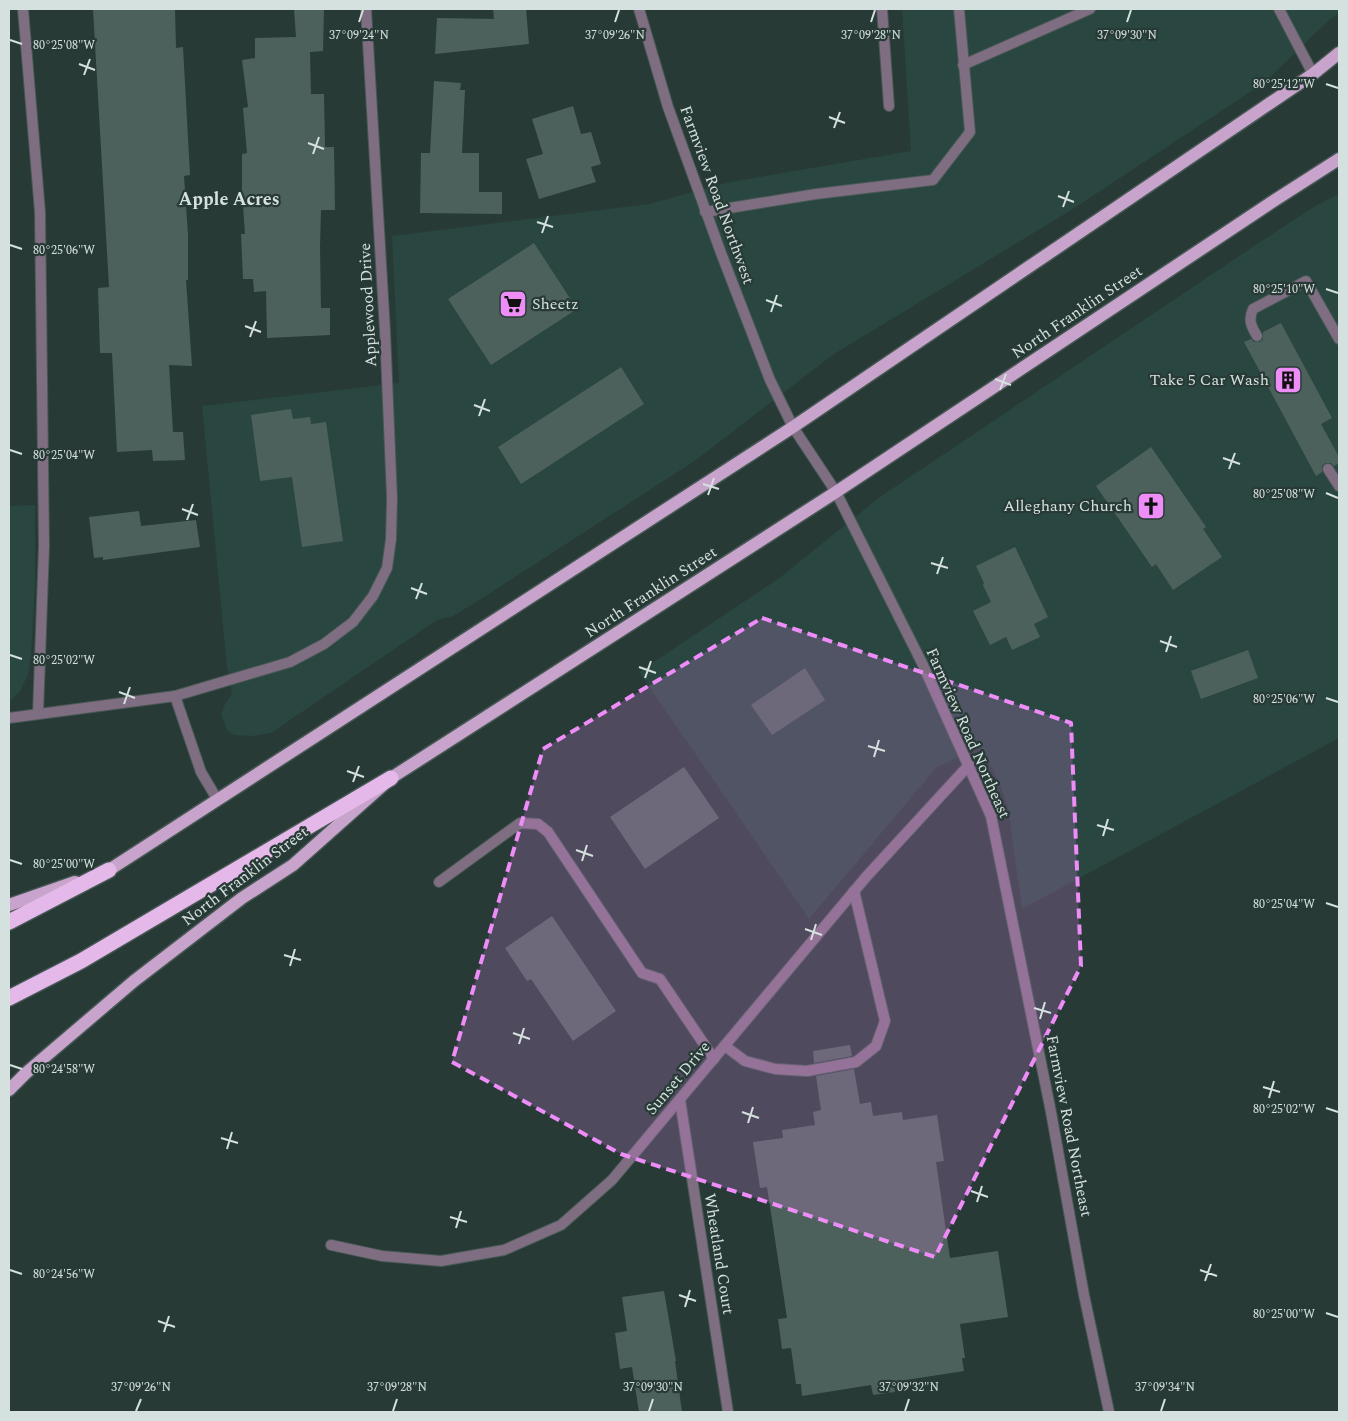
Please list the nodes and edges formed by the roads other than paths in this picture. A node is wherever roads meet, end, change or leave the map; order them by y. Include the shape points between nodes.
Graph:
1 (23, 9) edge
2 (366, 9) edge
3 (638, 9) edge
4 (882, 9) edge
5 (959, 9) edge
6 (1090, 9) edge
7 (1279, 9) edge
8 (1339, 53) edge
9 (964, 65) junction
10 (1313, 74) junction
11 (889, 106) dead end
12 (1339, 158) edge
13 (706, 212) junction
14 (1257, 336) dead end
15 (1339, 339) edge
16 (793, 427) junction
17 (1328, 469) dead end
18 (1339, 486) edge
19 (836, 492) junction
20 (175, 696) junction
21 (38, 714) junction
22 (9, 718) edge
23 (969, 765) junction
24 (391, 778) junction
25 (218, 799) junction
26 (109, 870) junction
27 (439, 882) dead end
28 (854, 891) junction
29 (9, 905) edge
30 (9, 922) edge
31 (9, 998) edge
32 (725, 1046) junction
33 (714, 1059) junction
34 (9, 1090) edge
35 (680, 1100) junction
36 (331, 1245) dead end
37 (728, 1412) edge
38 (1110, 1412) edge

1 - 21 street via 40,212 44,546
2 - 20 street, Applewood Drive via 392,498 387,568 373,596 353,622 324,644 290,662
3 - 13 street, Farmview Road Northwest via 668,107
4 - 11 street
5 - 9 street
6 - 9 street
7 - 10 street
8 - 10 main road
9 - 13 street via 970,132 933,180
10 - 16 main road
12 - 19 main road, North Franklin Street
13 - 16 street, Farmview Road Northwest via 770,380
14 - 15 street via 1250,324 1253,309 1306,281
16 - 19 street, Farmview Road Northwest
16 - 25 main road
17 - 18 street
19 - 23 street, Farmview Road Northeast
19 - 24 main road, North Franklin Street
20 - 21 street, Applewood Drive
20 - 25 street via 201,772
21 - 22 street, Applewood Drive
23 - 28 street, Sunset Drive
23 - 38 street, Farmview Road Northeast via 991,816 1050,1102 1084,1295
24 - 31 highway via 81,961
24 - 34 main road, North Franklin Street via 293,865 242,898 134,981
25 - 26 main road
26 - 29 main road
26 - 30 highway
27 - 33 street via 520,823 538,824 548,832 642,973 660,979
28 - 32 street, Sunset Drive
28 - 32 street via 885,1021 876,1046 856,1062 807,1071 775,1069 744,1061
32 - 33 street, Sunset Drive
33 - 35 street, Sunset Drive
35 - 36 street, Sunset Drive via 612,1180 561,1225 504,1250 441,1261 382,1256
35 - 37 street, Wheatland Court

